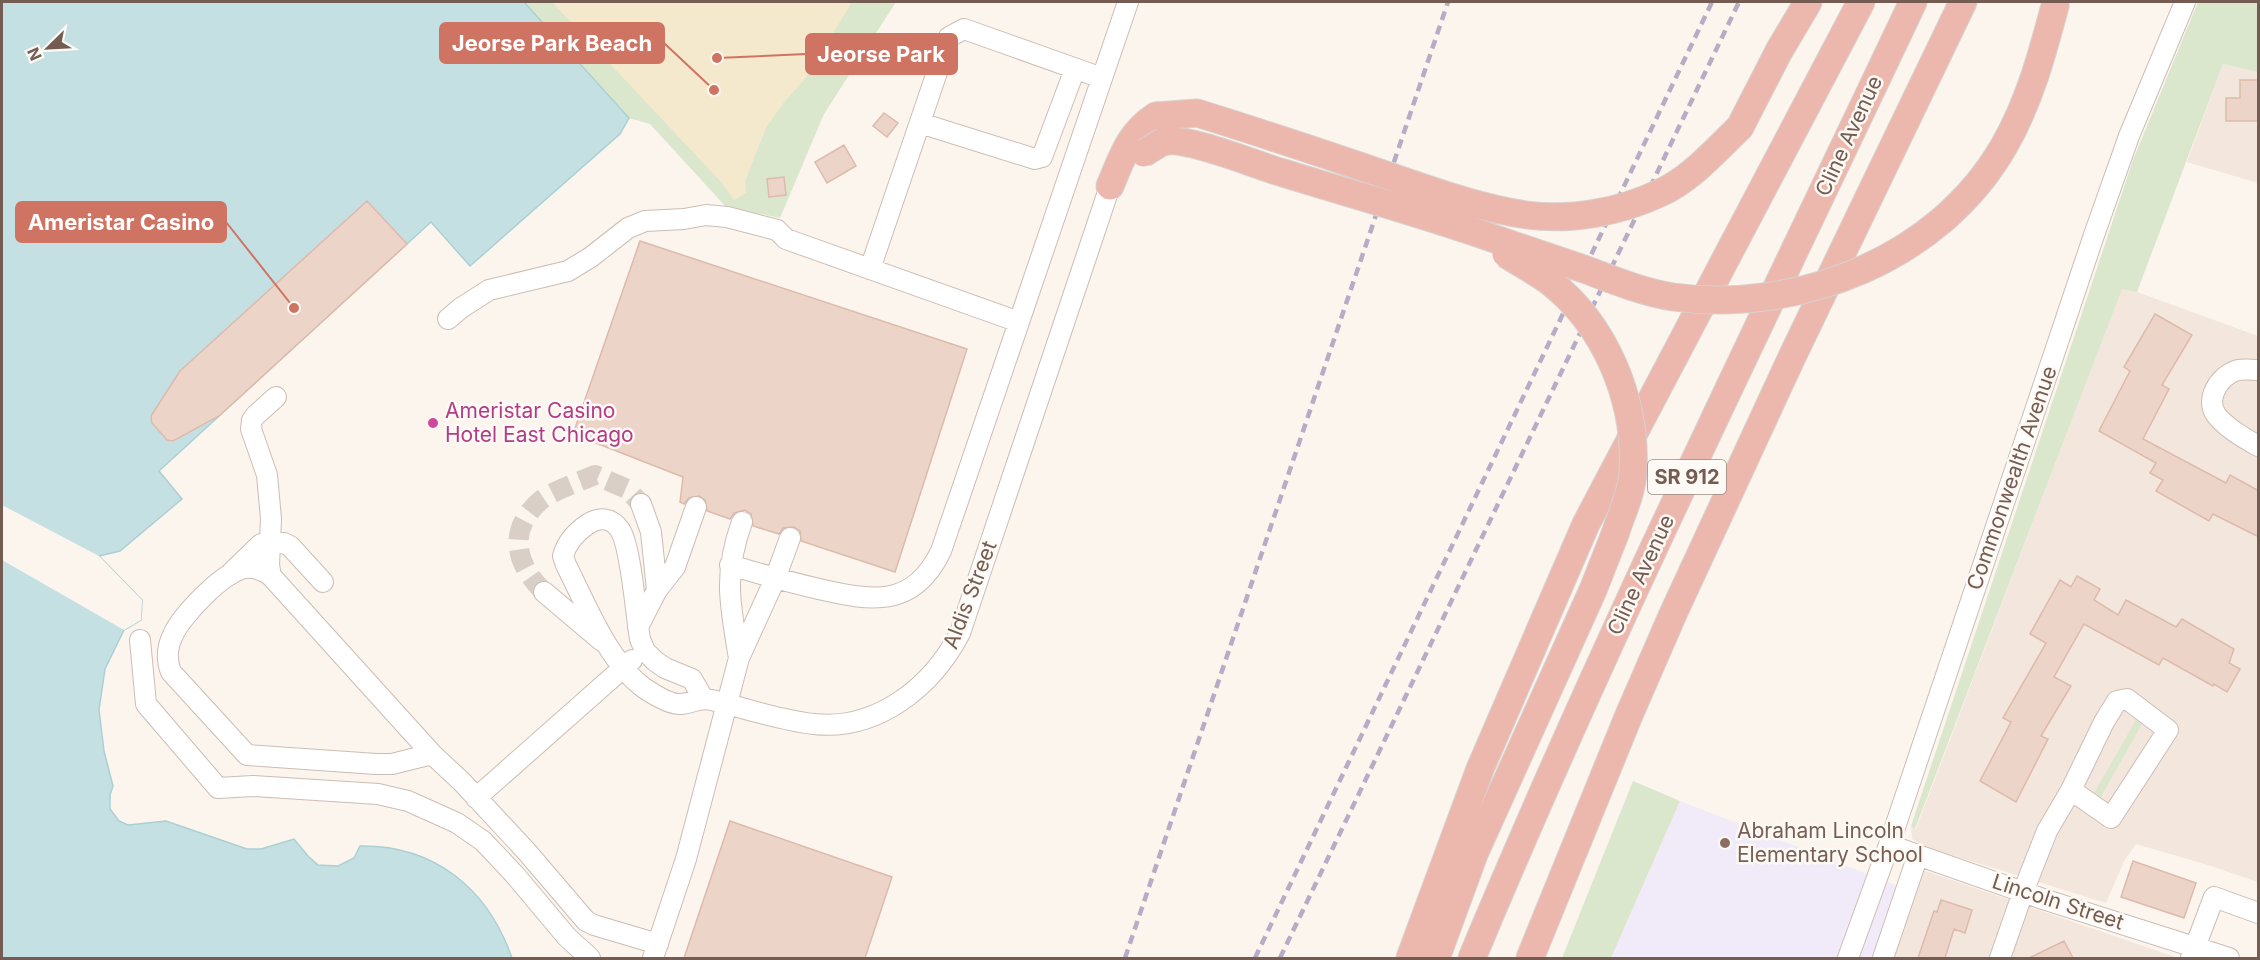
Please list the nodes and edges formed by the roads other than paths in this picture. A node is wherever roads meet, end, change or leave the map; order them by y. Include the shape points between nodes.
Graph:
1 (1128, 2) edge
2 (1808, 2) edge
3 (1861, 2) edge
4 (1913, 2) edge
5 (1963, 2) edge
6 (2056, 2) edge
7 (2185, 2) edge
8 (1075, 69) junction
9 (1102, 78) junction
10 (920, 123) junction
11 (1110, 186) junction
12 (1464, 228) junction
13 (870, 269) junction
14 (448, 319) dead end
15 (1018, 322) junction
16 (2259, 370) edge
17 (276, 397) dead end
18 (2259, 446) edge
19 (641, 504) tunnel mouth
20 (696, 507) dead end
21 (742, 522) dead end
22 (790, 538) dead end
23 (270, 543) junction
24 (730, 565) junction
25 (228, 575) junction
26 (271, 576) junction
27 (775, 579) junction
28 (323, 582) dead end
29 (657, 590) junction
30 (544, 592) tunnel mouth
31 (638, 627) junction
32 (140, 640) dead end
33 (608, 646) junction
34 (645, 651) junction
35 (739, 658) junction
36 (622, 667) junction
37 (703, 698) junction
38 (727, 704) junction
39 (432, 754) junction
40 (2071, 790) junction
41 (476, 798) junction
42 (1889, 845) junction
43 (1918, 855) junction
44 (2023, 892) junction
45 (2259, 913) edge
46 (655, 951) edge
47 (2193, 952) edge
48 (590, 958) edge
49 (1410, 958) edge
50 (1436, 958) edge
51 (1472, 958) edge
52 (1530, 958) edge
53 (1848, 958) edge
54 (1882, 958) edge
55 (2000, 958) edge
56 (2229, 958) edge

1 - 9 street
2 - 11 highway, bridge via 1740,127 1701,164 1660,193 1597,213 1527,215 1456,199 1197,113 1156,116 1142,125 1128,145
3 - 49 highway via 1586,524 1480,769
4 - 51 highway, Cline Avenue / SR 912 via 1638,581
5 - 52 highway, SR 912 via 1673,614
6 - 12 highway, bridge via 2035,77 2005,145 1985,176 1920,237 1887,258 1812,289 1771,297 1709,301 1669,296
7 - 42 street, Commonwealth Avenue via 2129,136 2094,235
8 - 9 street
8 - 10 street via 1042,157 1035,159
8 - 10 street via 964,29 949,37
9 - 15 street
10 - 13 street
11 - 12 highway, bridge via 1144,153 1165,141 1203,146
11 - 38 street, Aldis Street via 960,633 949,654 905,699 853,721 812,724
12 - 50 highway, bridge via 1548,281 1596,334 1616,366 1626,402 1633,474 1593,590 1474,854
13 - 14 street via 747,221 706,215 654,219 628,228 568,271 489,290
13 - 15 street
15 - 27 street via 930,571 898,594 879,599
16 - 18 street via 2238,369 2225,376 2214,390 2213,404 2216,414
17 - 23 street via 252,420 251,429 267,475
19 - 29 street via 651,532
20 - 29 street via 675,567
21 - 24 street
22 - 27 street
23 - 25 street via 258,547
23 - 26 street
23 - 28 street via 290,546
24 - 27 street
24 - 35 street via 730,607
25 - 26 street via 256,568
25 - 39 street via 197,603 173,634 167,658 171,672 247,755 392,764
26 - 39 street
27 - 35 street
29 - 31 street
30 - 33 street
31 - 33 street via 621,531 607,519 590,522 571,538 563,556
31 - 34 street
32 - 48 street via 146,704 218,788 253,786 378,794 408,801 457,823 483,841
33 - 36 street
34 - 36 street
34 - 37 street via 665,668 692,679
35 - 38 street
36 - 37 street via 642,687 679,705
36 - 41 street
37 - 38 street, Aldis Street
38 - 46 street via 686,859
39 - 41 street
40 - 40 street via 2111,818 2168,730 2127,699 2117,701
40 - 44 street via 2047,831
41 - 46 street via 586,921
42 - 43 street, Lincoln Street
42 - 53 street, Commonwealth Avenue
43 - 44 street, Lincoln Street
43 - 54 street
44 - 47 street, Lincoln Street
44 - 55 street
45 - 47 street via 2214,897
47 - 56 street, Lincoln Street

